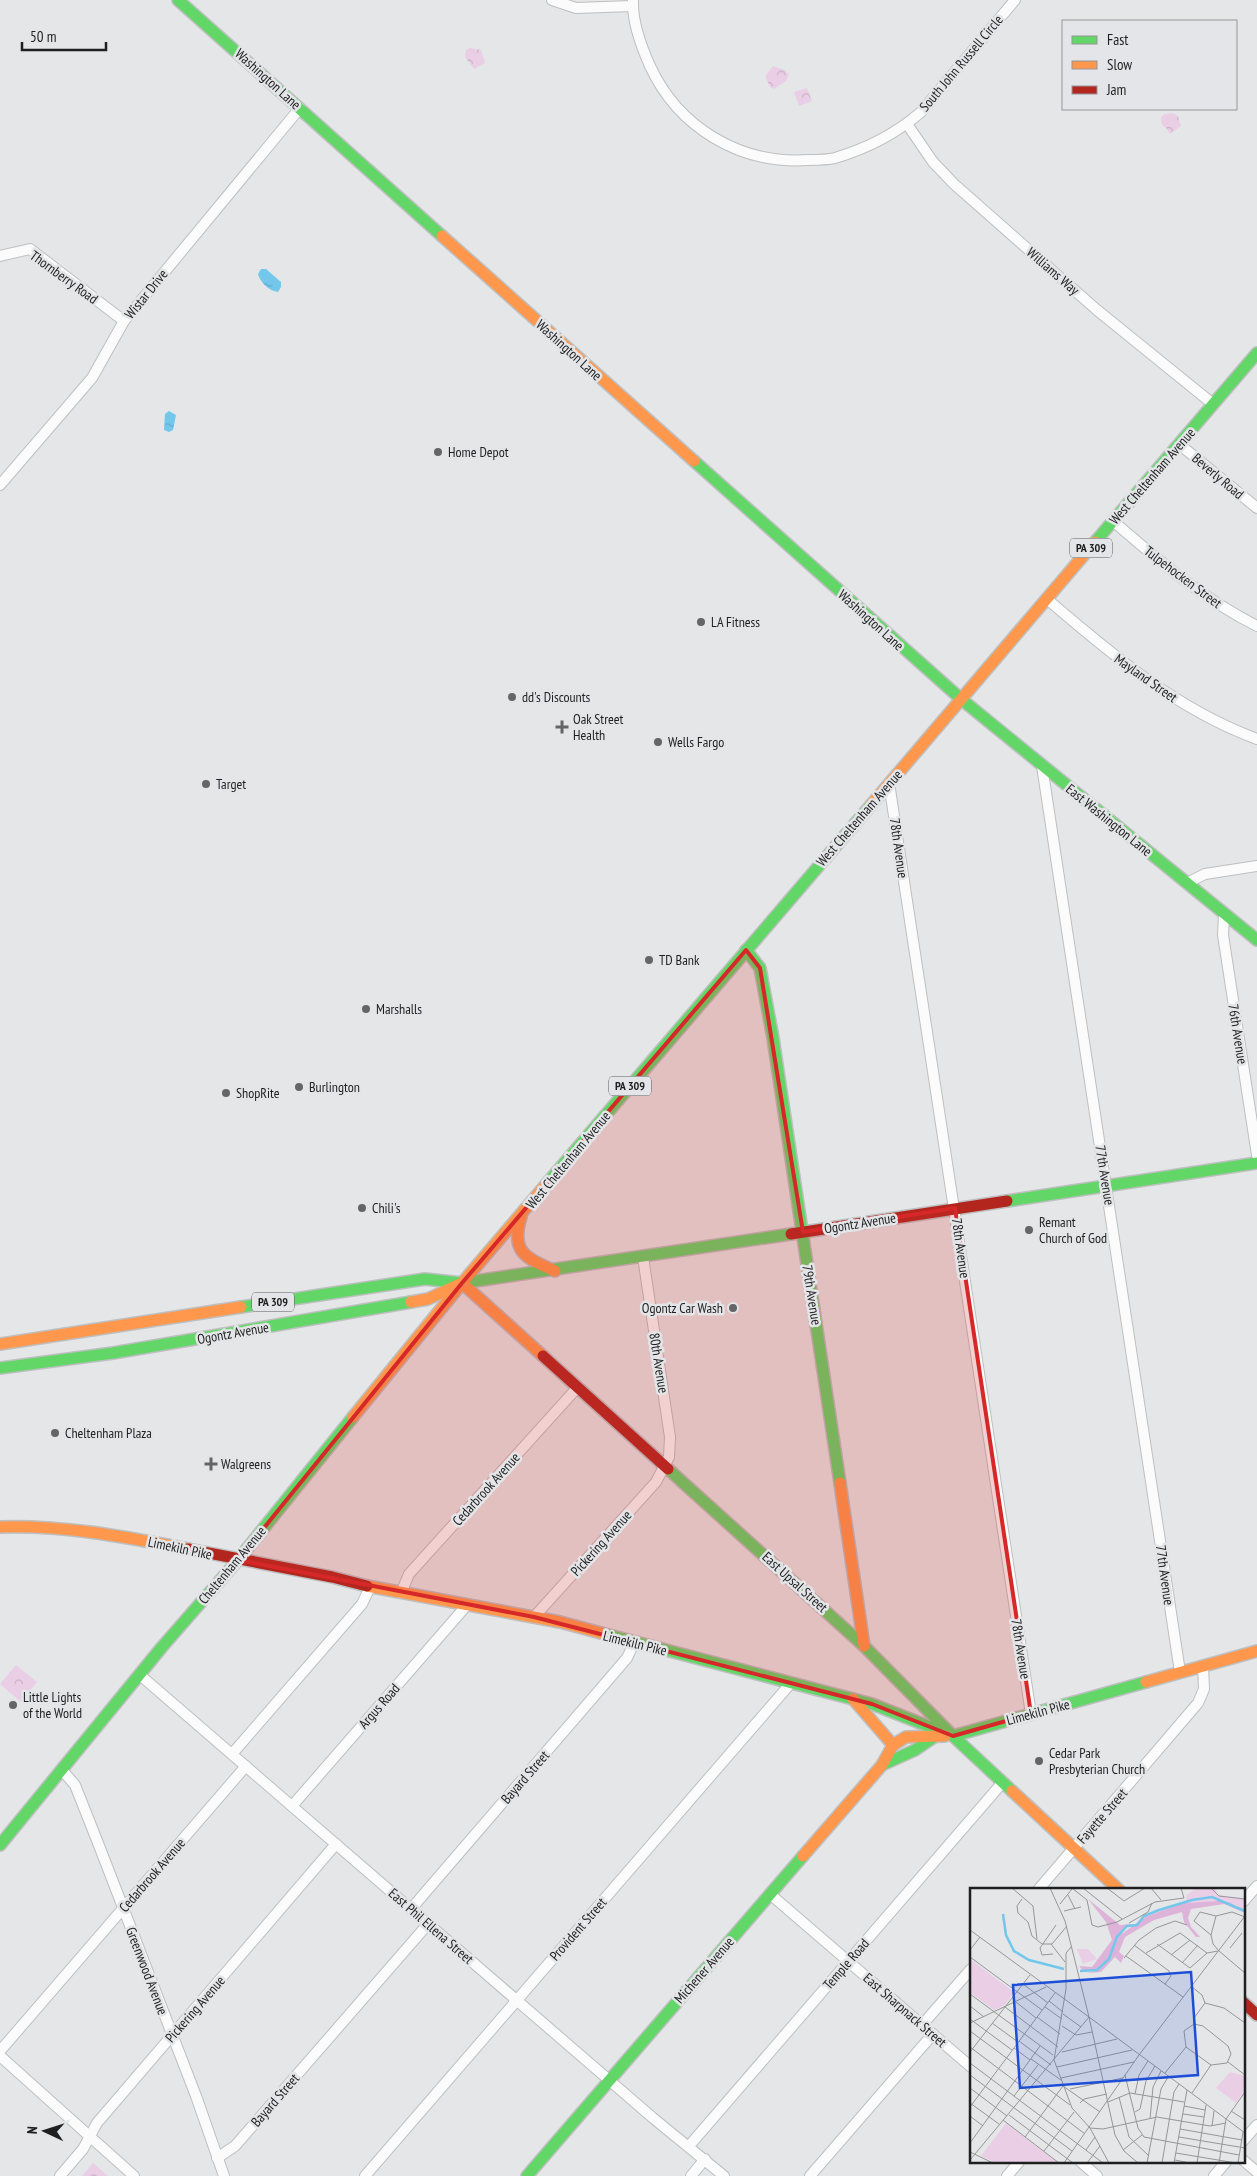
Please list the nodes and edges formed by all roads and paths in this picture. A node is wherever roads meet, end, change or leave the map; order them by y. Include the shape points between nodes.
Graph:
1 (180, 0) edge
2 (552, 0) edge
3 (1015, 0) edge
4 (633, 3) edge
5 (300, 108) junction
6 (906, 124) junction
7 (0, 256) edge
8 (124, 320) junction
9 (1257, 353) edge
10 (1247, 365) junction
11 (1257, 374) edge
12 (1213, 404) junction
13 (1179, 444) junction
14 (0, 485) edge
15 (1257, 508) edge
16 (1113, 521) junction
17 (1046, 599) junction
18 (1257, 626) edge
19 (961, 699) junction
20 (1257, 739) edge
21 (1042, 766) junction
22 (889, 783) junction
23 (1257, 866) edge
24 (1187, 883) junction
25 (1224, 914) junction
26 (1257, 940) edge
27 (746, 950) junction
28 (1257, 1155) edge
29 (1257, 1163) edge
30 (1107, 1185) junction
31 (955, 1208) junction
32 (522, 1215) junction
33 (803, 1232) junction
34 (642, 1257) junction
35 (555, 1271) junction
36 (462, 1283) junction
37 (0, 1344) edge
38 (0, 1368) edge
39 (577, 1388) junction
40 (665, 1468) junction
41 (0, 1527) edge
42 (238, 1560) junction
43 (370, 1587) junction
44 (400, 1593) junction
45 (467, 1605) junction
46 (534, 1617) junction
47 (634, 1643) junction
48 (864, 1646) junction
49 (1257, 1651) edge
50 (1203, 1666) junction
51 (1180, 1672) junction
52 (140, 1675) junction
53 (791, 1683) junction
54 (853, 1700) junction
55 (1031, 1714) junction
56 (953, 1736) junction
57 (934, 1737) junction
58 (893, 1745) junction
59 (232, 1754) junction
60 (882, 1764) junction
61 (246, 1766) junction
62 (62, 1770) junction
63 (1003, 1782) junction
64 (292, 1806) junction
65 (336, 1844) junction
66 (0, 1845) edge
67 (1074, 1848) junction
68 (1257, 1886) edge
69 (1040, 1888) edge
70 (1117, 1888) edge
71 (770, 1894) junction
72 (1244, 1901) edge
73 (123, 1908) junction
74 (411, 1909) junction
75 (428, 1924) junction
76 (848, 1962) junction
77 (970, 1969) edge
78 (517, 2000) junction
79 (1244, 2003) edge
80 (1257, 2015) edge
81 (922, 2025) junction
82 (933, 2034) junction
83 (172, 2036) junction
84 (0, 2051) edge
85 (0, 2056) edge
86 (970, 2066) edge
87 (610, 2080) junction
88 (1257, 2126) edge
89 (90, 2136) junction
90 (1244, 2140) edge
91 (689, 2146) junction
92 (217, 2158) junction
93 (706, 2159) junction
94 (1244, 2161) edge
95 (1017, 2164) edge
96 (1083, 2164) edge
97 (1224, 2164) edge
98 (1257, 2172) edge
99 (60, 2176) edge
100 (134, 2176) edge
101 (224, 2176) edge
102 (365, 2176) edge
103 (527, 2176) edge
104 (691, 2176) edge
105 (724, 2176) edge
106 (810, 2176) edge
107 (1007, 2176) edge
108 (1097, 2176) edge
109 (1214, 2176) edge

1 - 5 main road, Washington Lane
2 - 4 street via 576,8
3 - 6 street, South John Russell Circle via 921,112
4 - 6 street, South John Russell Circle via 642,48 657,80 679,112 712,138 750,154 790,162 833,159 871,144
5 - 8 street, Wistar Drive
5 - 19 main road, Washington Lane
6 - 12 street, Williams Way via 933,162 954,184 1097,310
7 - 8 street, Thornberry Road via 30,248
8 - 14 street, Wistar Drive via 92,378
9 - 10 main road, West Cheltenham Avenue / PA 309
10 - 11 street
10 - 12 main road, West Cheltenham Avenue / PA 309
12 - 13 main road, West Cheltenham Avenue / PA 309
13 - 15 street, Beverly Road
13 - 16 main road, West Cheltenham Avenue / PA 309
16 - 17 main road, West Cheltenham Avenue / PA 309
16 - 18 street, Tulpehocken Street via 1194,588 1230,613
17 - 19 main road, West Cheltenham Avenue / PA 309
17 - 20 street, Mayland Street via 1152,684 1191,708
19 - 21 main road, East Washington Lane
19 - 22 main road, West Cheltenham Avenue / PA 309
21 - 24 main road, East Washington Lane
21 - 30 street, 77th Avenue
22 - 27 main road, West Cheltenham Avenue / PA 309
22 - 31 street, 78th Avenue
23 - 24 street via 1205,874
24 - 25 main road, East Washington Lane
25 - 26 main road, East Washington Lane
25 - 28 street, 76th Avenue via 1223,935
27 - 32 main road, West Cheltenham Avenue / PA 309
27 - 33 main road, 79th Avenue via 760,968
29 - 30 main road, Ogontz Avenue
30 - 31 main road, Ogontz Avenue
30 - 51 street, 77th Avenue
31 - 33 main road, Ogontz Avenue
31 - 55 street, 78th Avenue
32 - 35 main road via 516,1235 522,1254 528,1260
32 - 36 main road, West Cheltenham Avenue / PA 309
33 - 34 main road, Ogontz Avenue
33 - 48 main road, 79th Avenue
34 - 35 main road, Ogontz Avenue
34 - 40 street, 80th Avenue via 670,1437
35 - 36 main road, Ogontz Avenue
36 - 37 main road, Ogontz Avenue / PA 309 via 425,1279
36 - 38 main road, Ogontz Avenue / PA 309 via 428,1299 113,1354
36 - 39 main road, East Upsal Street
36 - 42 main road, Cheltenham Avenue
39 - 40 main road, East Upsal Street
39 - 44 street, Cedarbrook Avenue via 410,1574
40 - 46 street, Pickering Avenue
40 - 48 main road, East Upsal Street
41 - 42 main road, Limekiln Pike via 94,1531
42 - 43 main road, Limekiln Pike
42 - 52 main road, Cheltenham Avenue
43 - 44 main road, Limekiln Pike
43 - 59 street via 362,1604
44 - 45 main road, Limekiln Pike
45 - 46 main road, Limekiln Pike
45 - 64 street, Argus Road
46 - 47 main road, Limekiln Pike
47 - 53 main road, Limekiln Pike
47 - 74 street, Bayard Street via 627,1658
48 - 56 main road, East Upsal Street
49 - 50 main road, Limekiln Pike
50 - 51 main road, Limekiln Pike
50 - 67 street, Fayette Street via 1204,1689 1198,1703
51 - 55 main road, Limekiln Pike
52 - 59 street, East Phil Ellena Street
52 - 62 main road, Cheltenham Avenue
53 - 54 main road, Limekiln Pike
53 - 78 street, Provident Street
54 - 56 main road, Limekiln Pike via 872,1704
54 - 58 main road
55 - 56 main road, Limekiln Pike
56 - 57 main road
56 - 63 main road, East Upsal Street
57 - 58 main road via 914,1736 900,1739
57 - 60 main road, Michener Avenue via 915,1750
58 - 60 main road, Michener Avenue via 888,1748
59 - 61 street, East Phil Ellena Street
60 - 71 main road, Michener Avenue
61 - 64 street, East Phil Ellena Street
61 - 73 street, Cedarbrook Avenue
62 - 66 main road, Cheltenham Avenue
62 - 73 street, Greenwood Avenue via 75,1785
63 - 67 main road, East Upsal Street
63 - 76 street, Temple Road
64 - 65 street, East Phil Ellena Street
65 - 74 street, East Phil Ellena Street
65 - 83 street, Pickering Avenue
67 - 69 street, Fayette Street
67 - 70 main road, East Upsal Street
68 - 72 street
71 - 76 street, East Sharpnack Street
71 - 87 main road, Michener Avenue
73 - 83 street, Greenwood Avenue
73 - 84 street, Cedarbrook Avenue
74 - 75 street, East Phil Ellena Street
75 - 78 street, East Phil Ellena Street
75 - 92 street, Bayard Street via 235,2146
76 - 81 street, East Sharpnack Street
76 - 91 street, Temple Road
77 - 81 street
78 - 87 street, East Phil Ellena Street
78 - 102 street, Provident Street
79 - 80 main road
81 - 82 street, East Sharpnack Street
82 - 86 street, East Sharpnack Street
82 - 106 street
83 - 89 street, Pickering Avenue via 97,2123
83 - 92 street, Greenwood Avenue
85 - 89 street
87 - 91 street, East Phil Ellena Street
87 - 103 main road, Michener Avenue
88 - 90 street
89 - 99 street, Pickering Avenue
89 - 100 street
91 - 93 street, East Phil Ellena Street
92 - 101 street, Greenwood Avenue
93 - 104 street
93 - 105 street, East Phil Ellena Street
94 - 98 street
95 - 107 street
96 - 108 street
97 - 109 street

